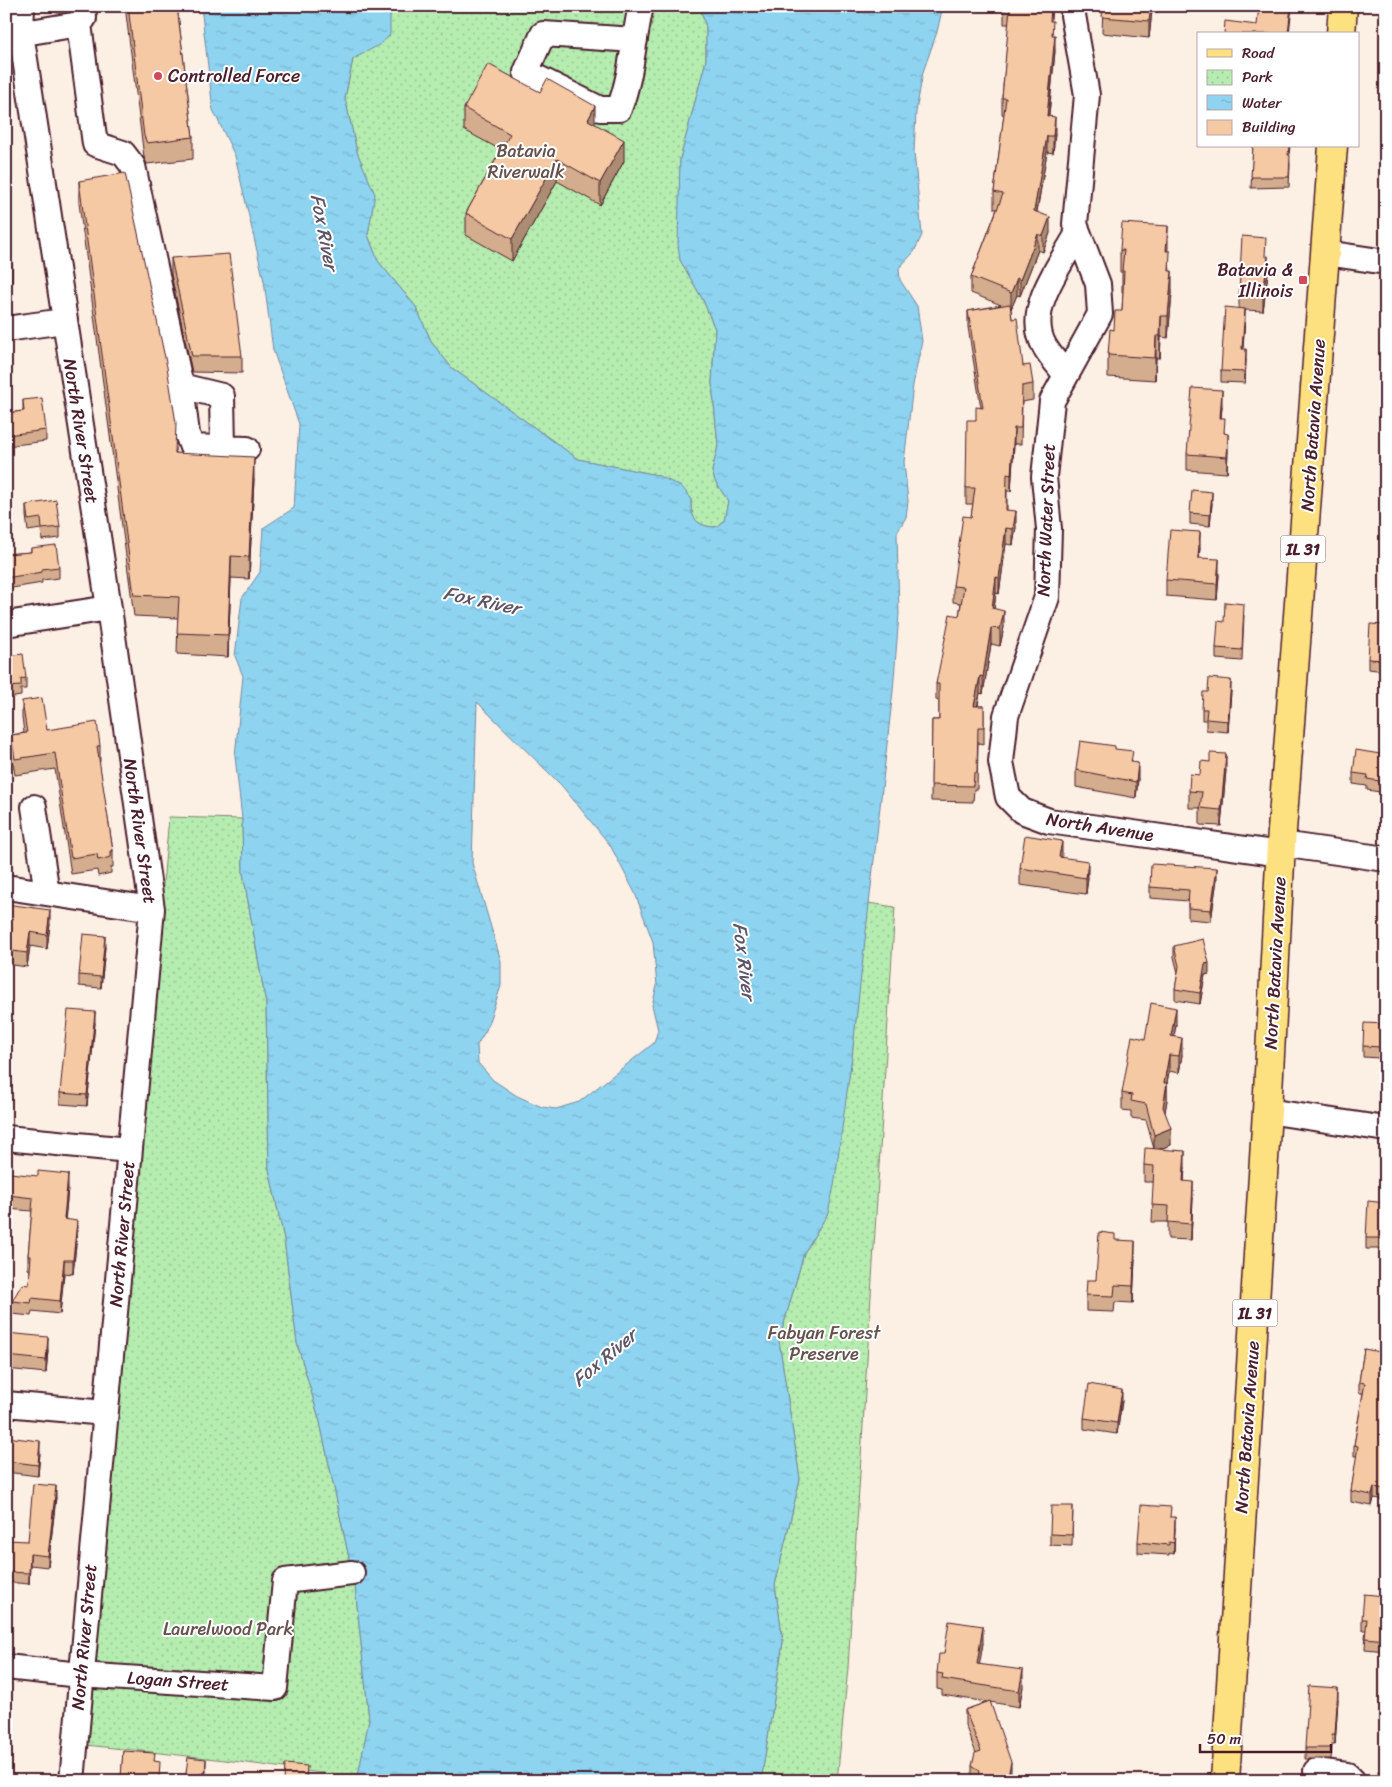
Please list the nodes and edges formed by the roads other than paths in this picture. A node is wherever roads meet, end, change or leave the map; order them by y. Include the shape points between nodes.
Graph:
1 (22, 6) edge
2 (640, 6) edge
3 (1074, 6) edge
4 (1343, 6) edge
5 (81, 15) edge
6 (1341, 32) edge
7 (14, 35) edge
8 (635, 40) junction
9 (1333, 148) edge
10 (1078, 233) junction
11 (1326, 253) junction
12 (1386, 262) edge
13 (64, 321) junction
14 (6, 329) edge
15 (1066, 375) junction
16 (181, 386) junction
17 (223, 448) junction
18 (247, 449) dead end
19 (109, 608) junction
20 (6, 624) edge
21 (1006, 716) joint
22 (34, 806) dead end
23 (1281, 849) junction
24 (1386, 859) edge
25 (6, 887) edge
26 (47, 893) junction
27 (152, 909) junction
28 (1267, 1111) junction
29 (1386, 1128) edge
30 (6, 1138) edge
31 (129, 1150) junction
32 (6, 1404) edge
33 (106, 1413) junction
34 (352, 1573) dead end
35 (6, 1668) edge
36 (80, 1675) junction
37 (1316, 1771) dead end
38 (72, 1781) edge
39 (1225, 1781) edge
40 (1353, 1781) edge

1 - 7 street, North River Street
2 - 8 street
3 - 10 street, North Water Street via 1087,95 1075,224
4 - 6 main road
5 - 7 street
5 - 16 street via 96,144 123,153 133,166
7 - 13 street, North River Street
8 - 8 street via 627,88 619,109 600,109 526,72 543,34
9 - 11 main road, North Batavia Avenue / IL 31
10 - 15 street, North Water Street via 1098,284 1100,314
10 - 15 street via 1048,287 1038,317 1044,347
11 - 12 street
11 - 23 main road, North Batavia Avenue / IL 31
13 - 14 street
13 - 19 street, North River Street
15 - 21 street, North Water Street via 1052,401 1044,477 1049,528 1046,597
16 - 17 street via 192,447
16 - 17 street via 222,396
17 - 18 street
19 - 20 street
19 - 27 street, North River Street
21 - 23 street, North Avenue via 1001,762 1008,797 1022,811 1049,821
22 - 26 street
23 - 24 street, North Avenue
23 - 28 main road, North Batavia Avenue / IL 31
25 - 26 street
26 - 27 street
27 - 31 street, North River Street
28 - 29 street
28 - 39 main road, North Batavia Avenue / IL 31
30 - 31 street
31 - 33 street, North River Street
32 - 33 street
33 - 36 street, North River Street
34 - 36 street, Logan Street via 285,1581 275,1688
35 - 36 street, Logan Street
36 - 38 street, North River Street
37 - 40 street via 1347,1775

